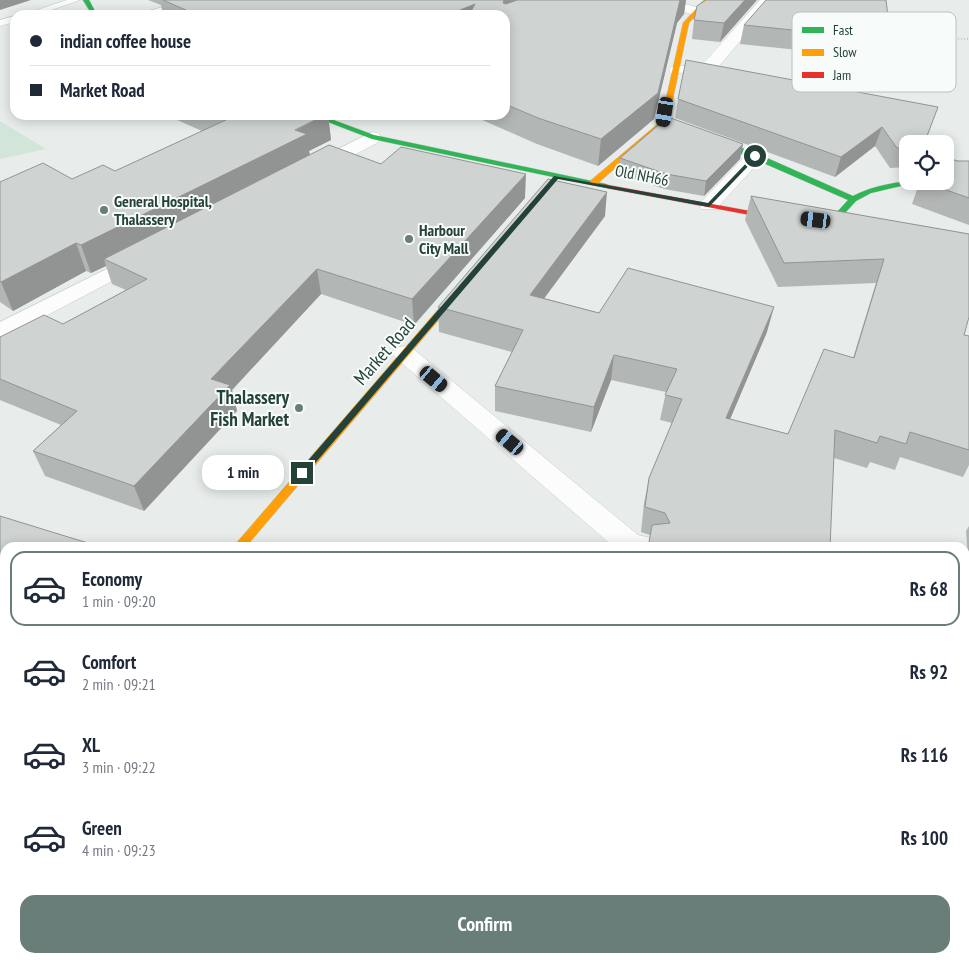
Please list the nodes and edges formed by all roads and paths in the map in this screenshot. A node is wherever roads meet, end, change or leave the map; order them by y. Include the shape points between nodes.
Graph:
1 (76, 0) edge
2 (204, 0) edge
3 (655, 0) edge
4 (707, 0) edge
5 (768, 0) edge
6 (43, 10) edge
7 (168, 10) edge
8 (695, 11) junction
9 (956, 40) edge
10 (969, 40) edge
11 (675, 70) junction
12 (327, 120) edge
13 (700, 136) edge
14 (372, 137) junction
15 (755, 156) junction
16 (301, 176) edge
17 (593, 183) junction
18 (899, 185) edge
19 (853, 199) junction
20 (709, 205) junction
21 (800, 218) edge
22 (832, 223) edge
23 (160, 248) edge
24 (468, 280) edge
25 (0, 330) edge
26 (404, 353) junction
27 (243, 542) edge
28 (628, 542) edge

1 - 6 lane
2 - 7 street
3 - 8 street
4 - 8 street
5 - 11 street via 708,70
8 - 11 street via 686,23
9 - 10 path
11 - 17 street via 668,124
12 - 14 street, Old NH66
13 - 15 street
14 - 16 street
14 - 17 street, Old NH66 via 553,181
15 - 19 street
15 - 20 street
17 - 20 street, Old NH66
18 - 19 street via 870,191
19 - 22 street
20 - 21 street, Old NH66
23 - 25 street
24 - 26 street, Market Road
26 - 27 street, Market Road
26 - 28 street

